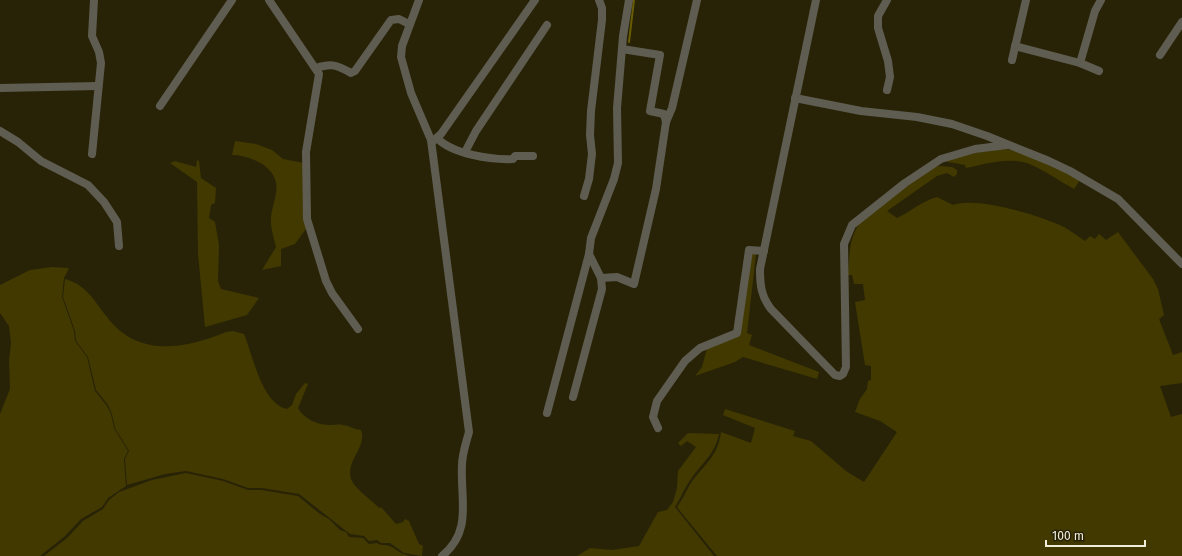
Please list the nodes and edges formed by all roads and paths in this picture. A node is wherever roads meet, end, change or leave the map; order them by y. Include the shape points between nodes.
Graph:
1 (94, 0) edge
2 (232, 0) edge
3 (269, 0) edge
4 (419, 0) edge
5 (535, 0) edge
6 (599, 0) edge
7 (629, 0) edge
8 (696, 0) edge
9 (816, 0) edge
10 (887, 0) edge
11 (1026, 0) edge
12 (1101, 0) edge
13 (1182, 22) edge
14 (409, 24) junction
15 (547, 25) dead end
16 (1015, 46) junction
17 (622, 49) junction
18 (1160, 55) dead end
19 (1012, 60) dead end
20 (1080, 63) junction
21 (316, 68) junction
22 (1099, 71) dead end
23 (98, 86) junction
24 (0, 88) edge
25 (887, 90) dead end
26 (795, 98) junction
27 (160, 106) dead end
28 (666, 122) junction
29 (0, 131) edge
30 (434, 140) junction
31 (1007, 145) junction
32 (465, 152) junction
33 (92, 154) dead end
34 (533, 156) dead end
35 (584, 196) dead end
36 (119, 246) dead end
37 (764, 251) junction
38 (589, 254) junction
39 (1182, 264) edge
40 (601, 278) junction
41 (358, 329) dead end
42 (573, 397) dead end
43 (547, 413) dead end
44 (658, 428) dead end
45 (442, 556) edge

1 - 23 street via 92,36 99,52
2 - 27 street
3 - 21 street
4 - 14 street
5 - 30 street
6 - 35 street via 602,20 591,111 592,154
7 - 17 street
8 - 28 street via 672,108
9 - 26 street
10 - 25 street via 878,16 878,28 890,77
11 - 16 street
12 - 20 street via 1095,11
13 - 18 street
14 - 21 street via 399,18 391,20 351,73 328,64
14 - 30 street via 402,46 402,61 411,93
15 - 32 street via 476,131
16 - 19 street
16 - 20 street
17 - 28 street via 660,55 650,110 664,114
17 - 38 street via 617,108 618,163 591,238
20 - 22 street
21 - 41 street via 320,80 306,152 307,219 326,282
23 - 24 street
23 - 33 street
26 - 31 street via 861,111 941,122
26 - 37 street
28 - 40 street via 656,189 634,284 617,278
29 - 36 street via 41,161 88,185 104,202 116,222
30 - 32 street via 461,153
30 - 45 street via 469,432 462,461 462,529 456,541
31 - 37 street via 941,159 905,183 852,225 844,244 846,367 840,376 835,375 763,299 760,280
31 - 39 street via 1070,171 1118,200 1131,210
32 - 34 street via 499,160 513,159 515,156
37 - 44 street via 749,250 737,333 700,348 684,361 657,401 654,417
38 - 40 street
38 - 43 street
40 - 42 street via 599,304

